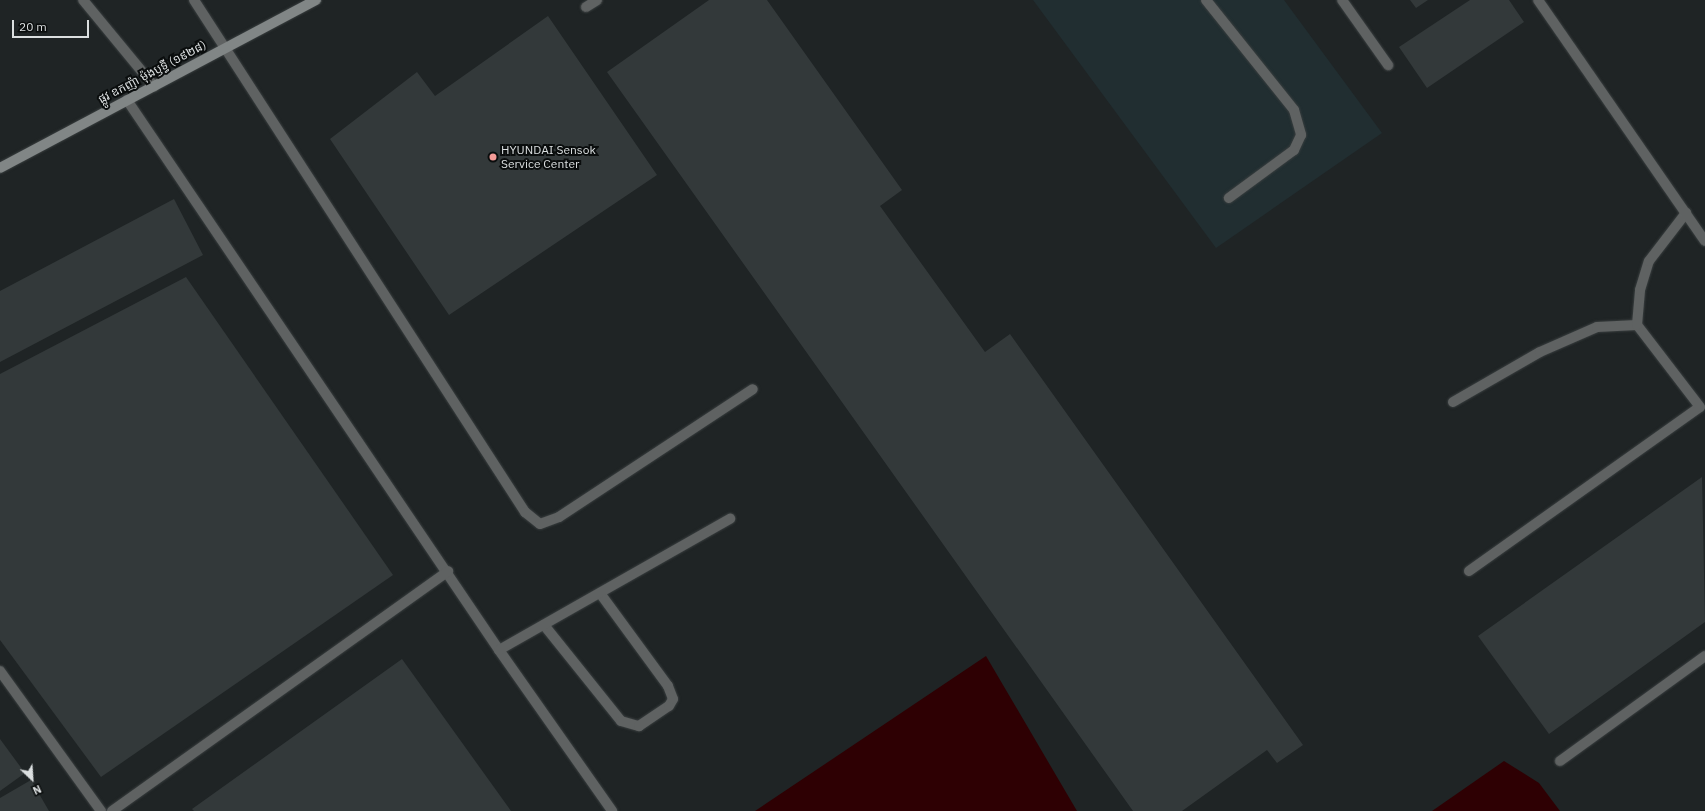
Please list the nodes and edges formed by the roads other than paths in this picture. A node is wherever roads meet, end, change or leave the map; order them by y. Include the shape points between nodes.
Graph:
1 (83, 0) edge
2 (194, 0) edge
3 (316, 0) edge
4 (596, 0) edge
5 (1206, 0) edge
6 (1342, 0) edge
7 (1538, 0) edge
8 (586, 7) dead end
9 (227, 47) junction
10 (1388, 65) dead end
11 (154, 86) junction
12 (127, 100) junction
13 (0, 168) edge
14 (1229, 198) dead end
15 (1686, 213) junction
16 (1705, 241) edge
17 (1637, 325) junction
18 (753, 390) dead end
19 (1453, 402) dead end
20 (1703, 409) edge
21 (730, 519) dead end
22 (448, 571) junction
23 (1469, 571) dead end
24 (600, 593) junction
25 (544, 625) junction
26 (499, 650) junction
27 (1705, 656) edge
28 (0, 671) edge
29 (1560, 762) dead end
30 (101, 811) edge
31 (112, 811) edge
32 (612, 811) edge

1 - 11 street
2 - 9 street
3 - 9 main road, ផ្លូវ ឧកញ៉ា ម៉ុងឫទ្ធី (១៩២៨)
4 - 8 street
5 - 14 street via 1294,110 1301,135 1294,150
6 - 10 street
7 - 15 street
9 - 11 main road, ផ្លូវ ឧកញ៉ា ម៉ុងឫទ្ធី (១៩២៨)
9 - 18 street via 526,512 540,524 559,517
11 - 12 main road, ផ្លូវ ឧកញ៉ា ម៉ុងឫទ្ធី (១៩២៨)
12 - 13 main road, ផ្លូវ ឧកញ៉ា ម៉ុងឫទ្ធី (១៩២៨)
12 - 22 street
15 - 16 street
15 - 17 street via 1649,261 1640,290
17 - 19 street via 1597,327 1540,352
17 - 20 street
20 - 23 street
21 - 24 street
22 - 26 street
22 - 31 street
24 - 25 street
24 - 25 street via 668,686 673,699 669,706 639,726 621,721
25 - 26 street
26 - 32 street
27 - 29 street
28 - 30 street

